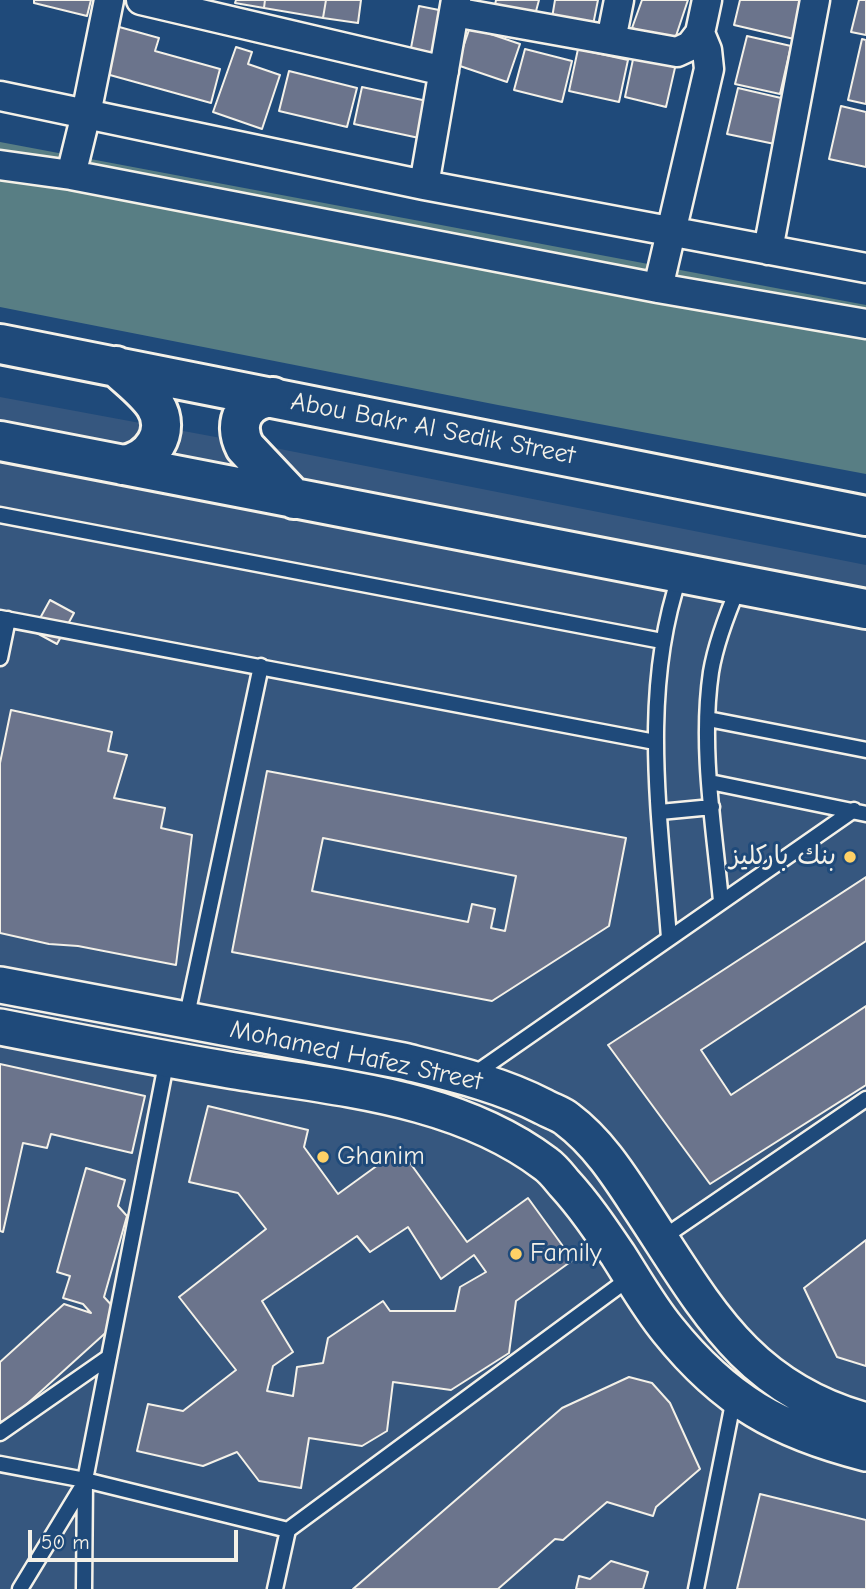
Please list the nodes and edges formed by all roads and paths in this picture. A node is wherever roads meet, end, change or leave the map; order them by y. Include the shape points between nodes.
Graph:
1 (109, 0) edge
2 (141, 0) edge
3 (619, 0) edge
4 (707, 0) edge
5 (815, 0) edge
6 (455, 6) edge
7 (699, 33) junction
8 (611, 40) junction
9 (444, 71) junction
10 (0, 96) edge
11 (86, 114) junction
12 (0, 164) edge
13 (71, 175) junction
14 (424, 185) junction
15 (671, 232) junction
16 (768, 250) junction
17 (866, 268) edge
18 (658, 288) junction
19 (866, 324) edge
20 (0, 344) edge
21 (116, 366) junction
22 (273, 397) junction
23 (0, 441) edge
24 (123, 465) junction
25 (294, 499) junction
26 (0, 515) edge
27 (866, 516) edge
28 (680, 574) junction
29 (740, 584) junction
30 (866, 609) edge
31 (4, 618) edge
32 (662, 641) junction
33 (0, 658) edge
34 (261, 666) junction
35 (708, 719) junction
36 (655, 742) junction
37 (866, 750) edge
38 (710, 782) junction
39 (712, 807) junction
40 (660, 812) junction
41 (860, 812) edge
42 (721, 901) junction
43 (669, 938) junction
44 (0, 985) edge
45 (186, 1020) junction
46 (0, 1027) edge
47 (167, 1059) junction
48 (468, 1078) junction
49 (866, 1099) edge
50 (661, 1239) junction
51 (632, 1276) junction
52 (109, 1357) junction
53 (734, 1397) junction
54 (866, 1421) edge
55 (0, 1433) edge
56 (866, 1453) edge
57 (0, 1464) edge
58 (85, 1480) junction
59 (288, 1530) junction
60 (20, 1589) edge
61 (84, 1589) edge
62 (275, 1589) edge
63 (696, 1589) edge

1 - 11 street
2 - 9 street
3 - 8 street
4 - 7 street
5 - 16 street
6 - 8 street
6 - 9 street
7 - 8 street via 691,46 677,52
7 - 15 street via 709,69
9 - 14 street
10 - 11 street
11 - 13 street
11 - 14 street
12 - 13 street
13 - 18 street
14 - 15 street
15 - 16 street
15 - 18 street
16 - 17 street
18 - 19 street
20 - 21 main road, Abou Bakr Al Sedik Street
21 - 22 main road, Abou Bakr Al Sedik Street
21 - 24 main road via 154,404 160,423 151,452 134,464
22 - 25 main road via 263,397 245,409 240,419 241,438
22 - 27 main road, Abou Bakr Al Sedik Street
23 - 24 main road
24 - 25 main road
25 - 28 main road
26 - 32 lane
28 - 29 main road
28 - 32 lane
29 - 30 main road
29 - 35 lane via 721,627
31 - 33 lane
31 - 34 lane
32 - 36 lane
34 - 36 lane
34 - 45 lane
35 - 37 lane
35 - 38 lane
36 - 40 lane
38 - 39 lane
38 - 41 lane
39 - 40 lane
39 - 42 lane
40 - 43 lane
41 - 42 lane
42 - 43 lane
43 - 48 lane
44 - 45 street, Mohamed Hafez Street
45 - 48 street, Mohamed Hafez Street via 403,1061
46 - 47 street, Mohamed Hafez Street
47 - 51 street, Mohamed Hafez Street via 387,1097 444,1111 498,1134 548,1165 586,1208
47 - 52 lane
48 - 50 street, Mohamed Hafez Street via 526,1098 567,1119 609,1160
49 - 50 lane
50 - 54 street, Mohamed Hafez Street via 709,1312 744,1354 788,1388 838,1413
51 - 53 street, Mohamed Hafez Street via 666,1328
51 - 59 lane
52 - 55 lane
52 - 58 lane
53 - 56 street, Mohamed Hafez Street via 821,1442
53 - 63 lane
57 - 58 lane
58 - 59 lane
58 - 60 lane
58 - 61 lane
59 - 62 lane

